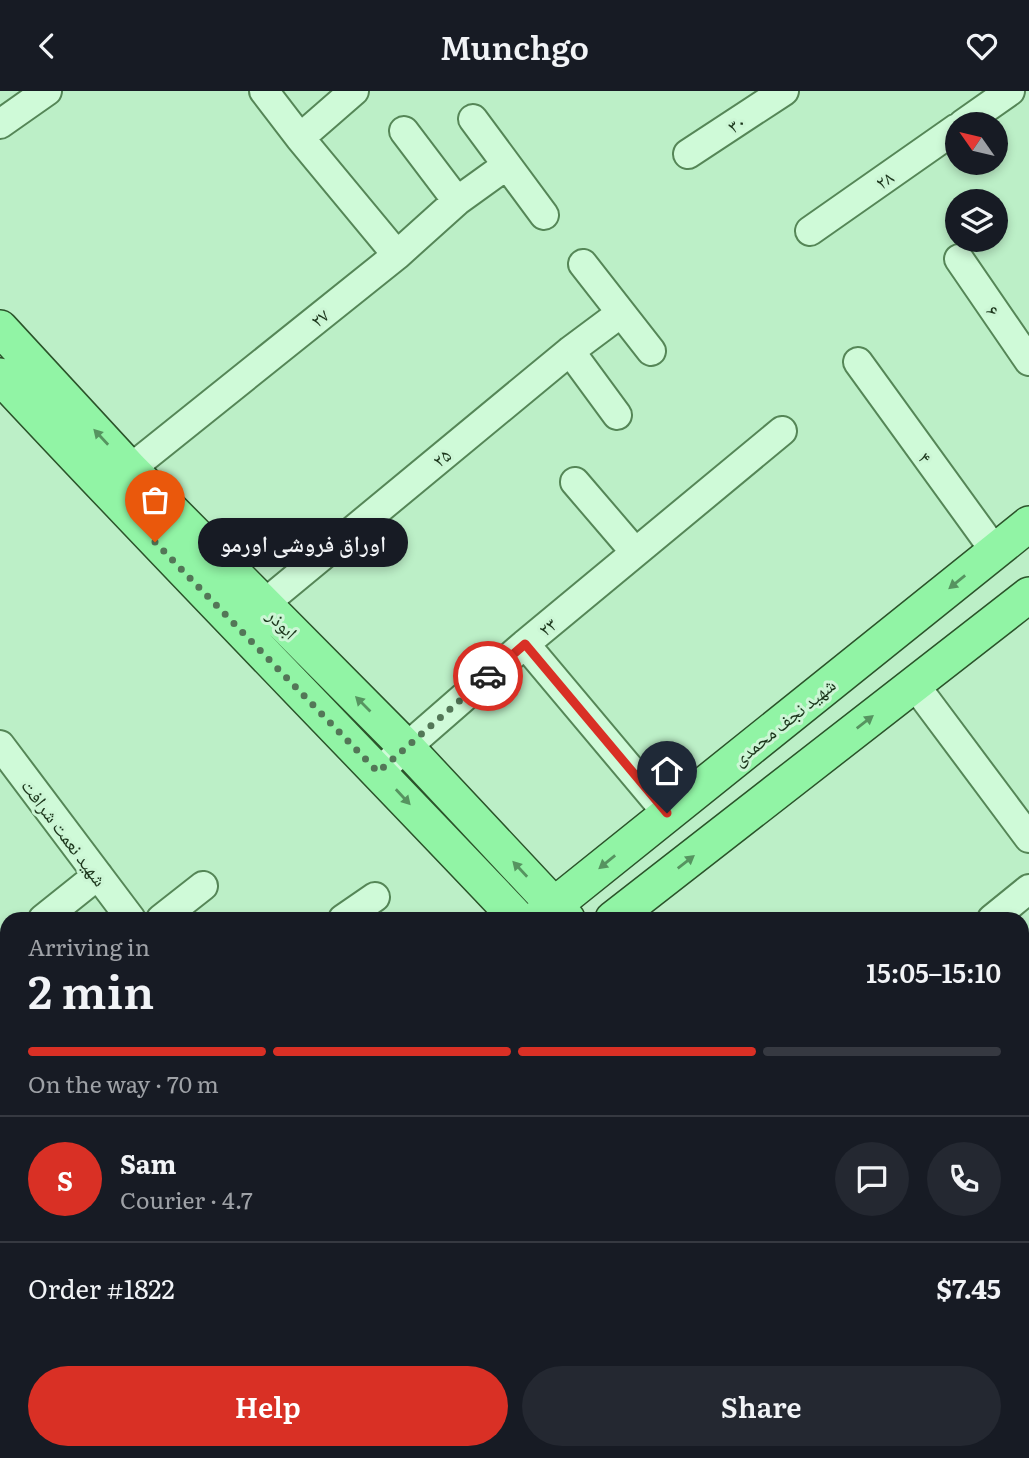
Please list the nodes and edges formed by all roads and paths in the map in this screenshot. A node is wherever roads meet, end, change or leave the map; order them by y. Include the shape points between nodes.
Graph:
1 (47, 91) edge
2 (264, 91) edge
3 (354, 91) edge
4 (784, 91) edge
5 (1010, 91) edge
6 (979, 112) edge
7 (473, 119) dead end
8 (0, 124) edge
9 (404, 131) dead end
10 (945, 136) edge
11 (300, 138) junction
12 (688, 154) dead end
13 (507, 165) junction
14 (457, 201) junction
15 (544, 215) dead end
16 (810, 231) dead end
17 (397, 255) junction
18 (959, 258) dead end
19 (583, 264) dead end
20 (621, 313) junction
21 (0, 328) edge
22 (570, 351) junction
23 (651, 351) dead end
24 (1029, 361) edge
25 (858, 362) dead end
26 (0, 376) edge
27 (617, 415) dead end
28 (782, 431) dead end
29 (130, 469) junction
30 (575, 482) dead end
31 (149, 512) junction
32 (1029, 524) edge
33 (995, 551) junction
34 (635, 552) junction
35 (1029, 595) edge
36 (264, 604) junction
37 (525, 644) junction
38 (914, 684) junction
39 (0, 745) edge
40 (406, 747) junction
41 (378, 772) junction
42 (667, 813) junction
43 (1029, 838) edge
44 (98, 876) junction
45 (203, 886) dead end
46 (1029, 889) edge
47 (375, 897) dead end
48 (52, 912) edge
49 (126, 912) edge
50 (170, 912) edge
51 (353, 912) edge
52 (511, 912) edge
53 (551, 912) edge
54 (555, 912) edge
55 (622, 912) edge
56 (1001, 912) edge

1 - 8 street
2 - 11 street
3 - 11 street
4 - 12 street, ۳۰
5 - 6 street
7 - 13 street
9 - 14 street
10 - 16 street, ۲۸
11 - 17 street
13 - 14 street, ۲۷
13 - 15 street
14 - 17 street, ۲۷
17 - 29 street, ۲۷
18 - 24 street, ۶
19 - 20 street
20 - 22 street, ۲۵
20 - 23 street
29 -> 21 main road, ابوذر
22 - 27 street
22 - 36 street, ۲۵
25 - 33 street, ۴
26 - 31 main road, ابوذر
28 - 34 street, ۲۳
29 - 31 main road, ابوذر
30 - 34 street
31 - 36 main road, ابوذر
31 - 41 main road, ابوذر
32 - 33 main road, شهید نجف محمدی
33 - 35 main road
33 -> 42 main road, شهید نجف محمدی
34 - 37 street, ۲۳
35 - 38 main road
40 -> 36 main road, ابوذر
37 - 40 street, ۲۳
37 - 42 street
38 - 43 street
55 -> 38 main road
39 - 44 street, شهید نعمت شرافت
40 - 41 street, ۲۳
53 -> 40 main road, ابوذر
41 -> 52 main road, ابوذر
42 -> 54 main road, شهید نجف محمدی
44 - 48 street
44 - 49 street, شهید نعمت شرافت
45 - 50 street
46 - 56 street
47 - 51 street

